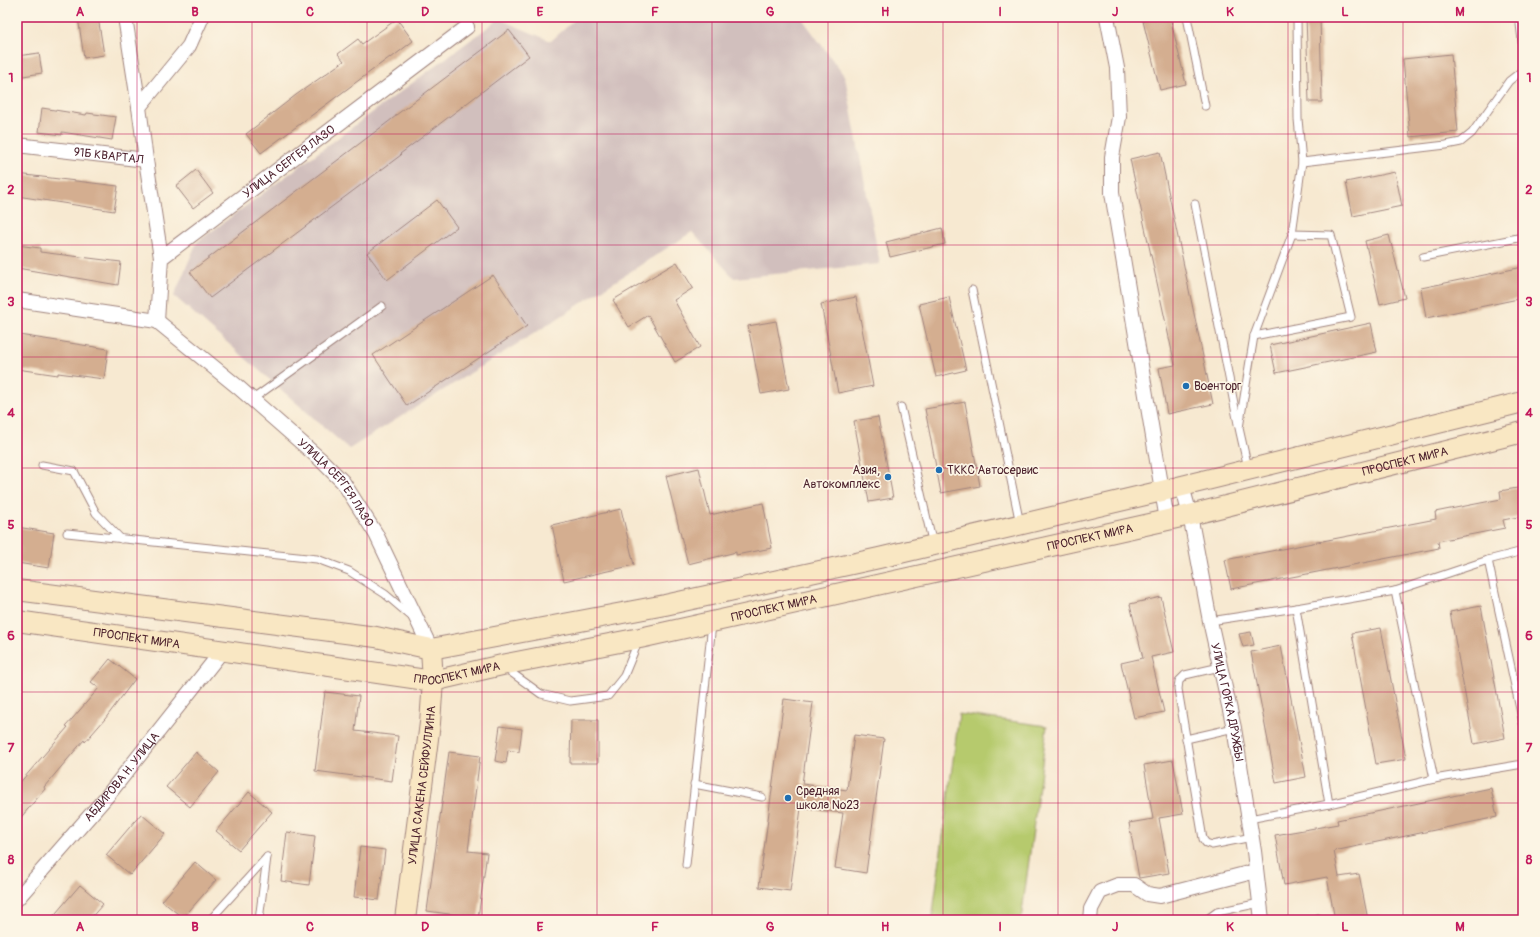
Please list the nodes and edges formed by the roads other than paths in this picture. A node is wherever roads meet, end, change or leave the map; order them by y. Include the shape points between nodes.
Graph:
1 (125, 17) edge
2 (202, 17) edge
3 (1107, 17) edge
4 (1187, 17) edge
5 (1297, 17) edge
6 (1523, 19) edge
7 (467, 27) dead end
8 (1523, 49) edge
9 (1523, 70) edge
10 (1205, 106) dead end
11 (139, 107) junction
12 (17, 145) edge
13 (146, 160) junction
14 (1302, 162) junction
15 (1195, 204) dead end
16 (1292, 234) junction
17 (1523, 237) edge
18 (1423, 257) dead end
19 (161, 258) junction
20 (972, 290) dead end
21 (17, 300) edge
22 (382, 306) dead end
23 (157, 321) junction
24 (1254, 336) junction
25 (253, 399) junction
26 (1523, 402) edge
27 (901, 407) dead end
28 (1239, 428) junction
29 (1523, 432) edge
30 (42, 465) dead end
31 (1249, 470) junction
32 (1182, 486) junction
33 (1162, 491) junction
34 (1190, 515) junction
35 (1167, 520) junction
36 (1020, 524) junction
37 (67, 533) dead end
38 (121, 539) junction
39 (933, 545) junction
40 (1523, 551) edge
41 (1488, 560) junction
42 (17, 590) edge
43 (1395, 591) junction
44 (1296, 608) junction
45 (17, 621) edge
46 (1210, 621) junction
47 (712, 622) junction
48 (419, 623) junction
49 (640, 638) junction
50 (431, 649) junction
51 (222, 651) junction
52 (502, 665) junction
53 (1220, 667) junction
54 (433, 681) junction
55 (1523, 724) edge
56 (1234, 728) junction
57 (1186, 739) junction
58 (1523, 764) edge
59 (1434, 779) junction
60 (694, 784) junction
61 (762, 797) dead end
62 (1329, 804) junction
63 (1249, 819) junction
64 (1252, 837) junction
65 (686, 865) dead end
66 (1256, 871) junction
67 (17, 899) edge
68 (1260, 903) junction
69 (210, 920) edge
70 (259, 920) edge
71 (405, 920) edge
72 (1090, 920) edge
73 (1206, 920) edge
74 (1262, 920) edge

1 - 11 street, 91Б КВАРТАЛ
2 - 11 street via 189,46
3 - 33 street via 1117,68 1120,117 1112,158 1112,193
4 - 10 lane
5 - 14 lane via 1298,120
6 - 8 lane via 1520,24
7 - 19 street, УЛИЦА СЕРГЕЯ ЛАЗО
9 - 14 lane via 1509,81 1472,132 1461,142
11 - 13 street, 91Б КВАРТАЛ
12 - 13 street, 91Б КВАРТАЛ
13 - 19 street
14 - 16 lane
15 - 28 lane
16 - 24 lane
16 - 24 lane via 1331,235 1351,317
17 - 18 lane
19 - 23 street
20 - 36 lane
21 - 23 street
22 - 25 lane
23 - 25 street, УЛИЦА СЕРГЕЯ ЛАЗО
24 - 28 lane
25 - 48 street, УЛИЦА СЕРГЕЯ ЛАЗО via 343,482 376,534
26 - 31 main road
27 - 39 lane
28 - 31 lane
29 - 34 main road, ПРОСПЕКТ МИРА
30 - 38 lane via 74,471 96,513
31 - 32 main road
32 - 33 main road
32 - 34 street, УЛИЦА ГОРКА ДРУЖБЫ
33 - 35 street
33 - 36 main road
34 - 35 main road, ПРОСПЕКТ МИРА
34 - 46 street, УЛИЦА ГОРКА ДРУЖБЫ
35 - 47 main road, ПРОСПЕКТ МИРА
36 - 39 main road
37 - 38 lane
38 - 48 lane via 317,559 349,571 385,594
39 - 50 main road via 665,605
40 - 41 lane
41 - 43 lane
41 - 55 lane
42 - 50 main road via 376,637
43 - 44 lane
43 - 59 lane
44 - 46 lane
44 - 62 lane
45 - 51 main road, ПРОСПЕКТ МИРА
46 - 53 street, УЛИЦА ГОРКА ДРУЖБЫ
47 - 49 main road, ПРОСПЕКТ МИРА
47 - 60 lane
48 - 50 street, УЛИЦА СЕРГЕЯ ЛАЗО
49 - 52 main road, ПРОСПЕКТ МИРА
49 - 52 lane via 624,676 608,696 570,701 542,694
50 - 54 main road, УЛИЦА САКЕНА СЕЙФУЛЛИНА
51 - 54 main road, ПРОСПЕКТ МИРА
51 - 67 street, АБДИРОВА Н. УЛИЦА via 108,794
52 - 54 main road, ПРОСПЕКТ МИРА
53 - 56 street, УЛИЦА ГОРКА ДРУЖБЫ
53 - 57 lane via 1185,675 1179,681
54 - 71 main road, УЛИЦА САКЕНА СЕЙФУЛЛИНА
56 - 57 lane
56 - 63 street, УЛИЦА ГОРКА ДРУЖБЫ
57 - 64 lane via 1203,839 1212,845
58 - 59 lane
59 - 62 lane
60 - 61 lane
60 - 65 lane
62 - 63 lane
63 - 64 street, УЛИЦА ГОРКА ДРУЖБЫ
64 - 66 street, УЛИЦА ГОРКА ДРУЖБЫ
66 - 68 street, УЛИЦА ГОРКА ДРУЖБЫ
66 - 72 street via 1160,896 1147,894 1134,885 1118,885 1100,892 1091,909
68 - 73 lane via 1217,912
68 - 74 street, УЛИЦА ГОРКА ДРУЖБЫ
69 - 70 lane via 267,857

